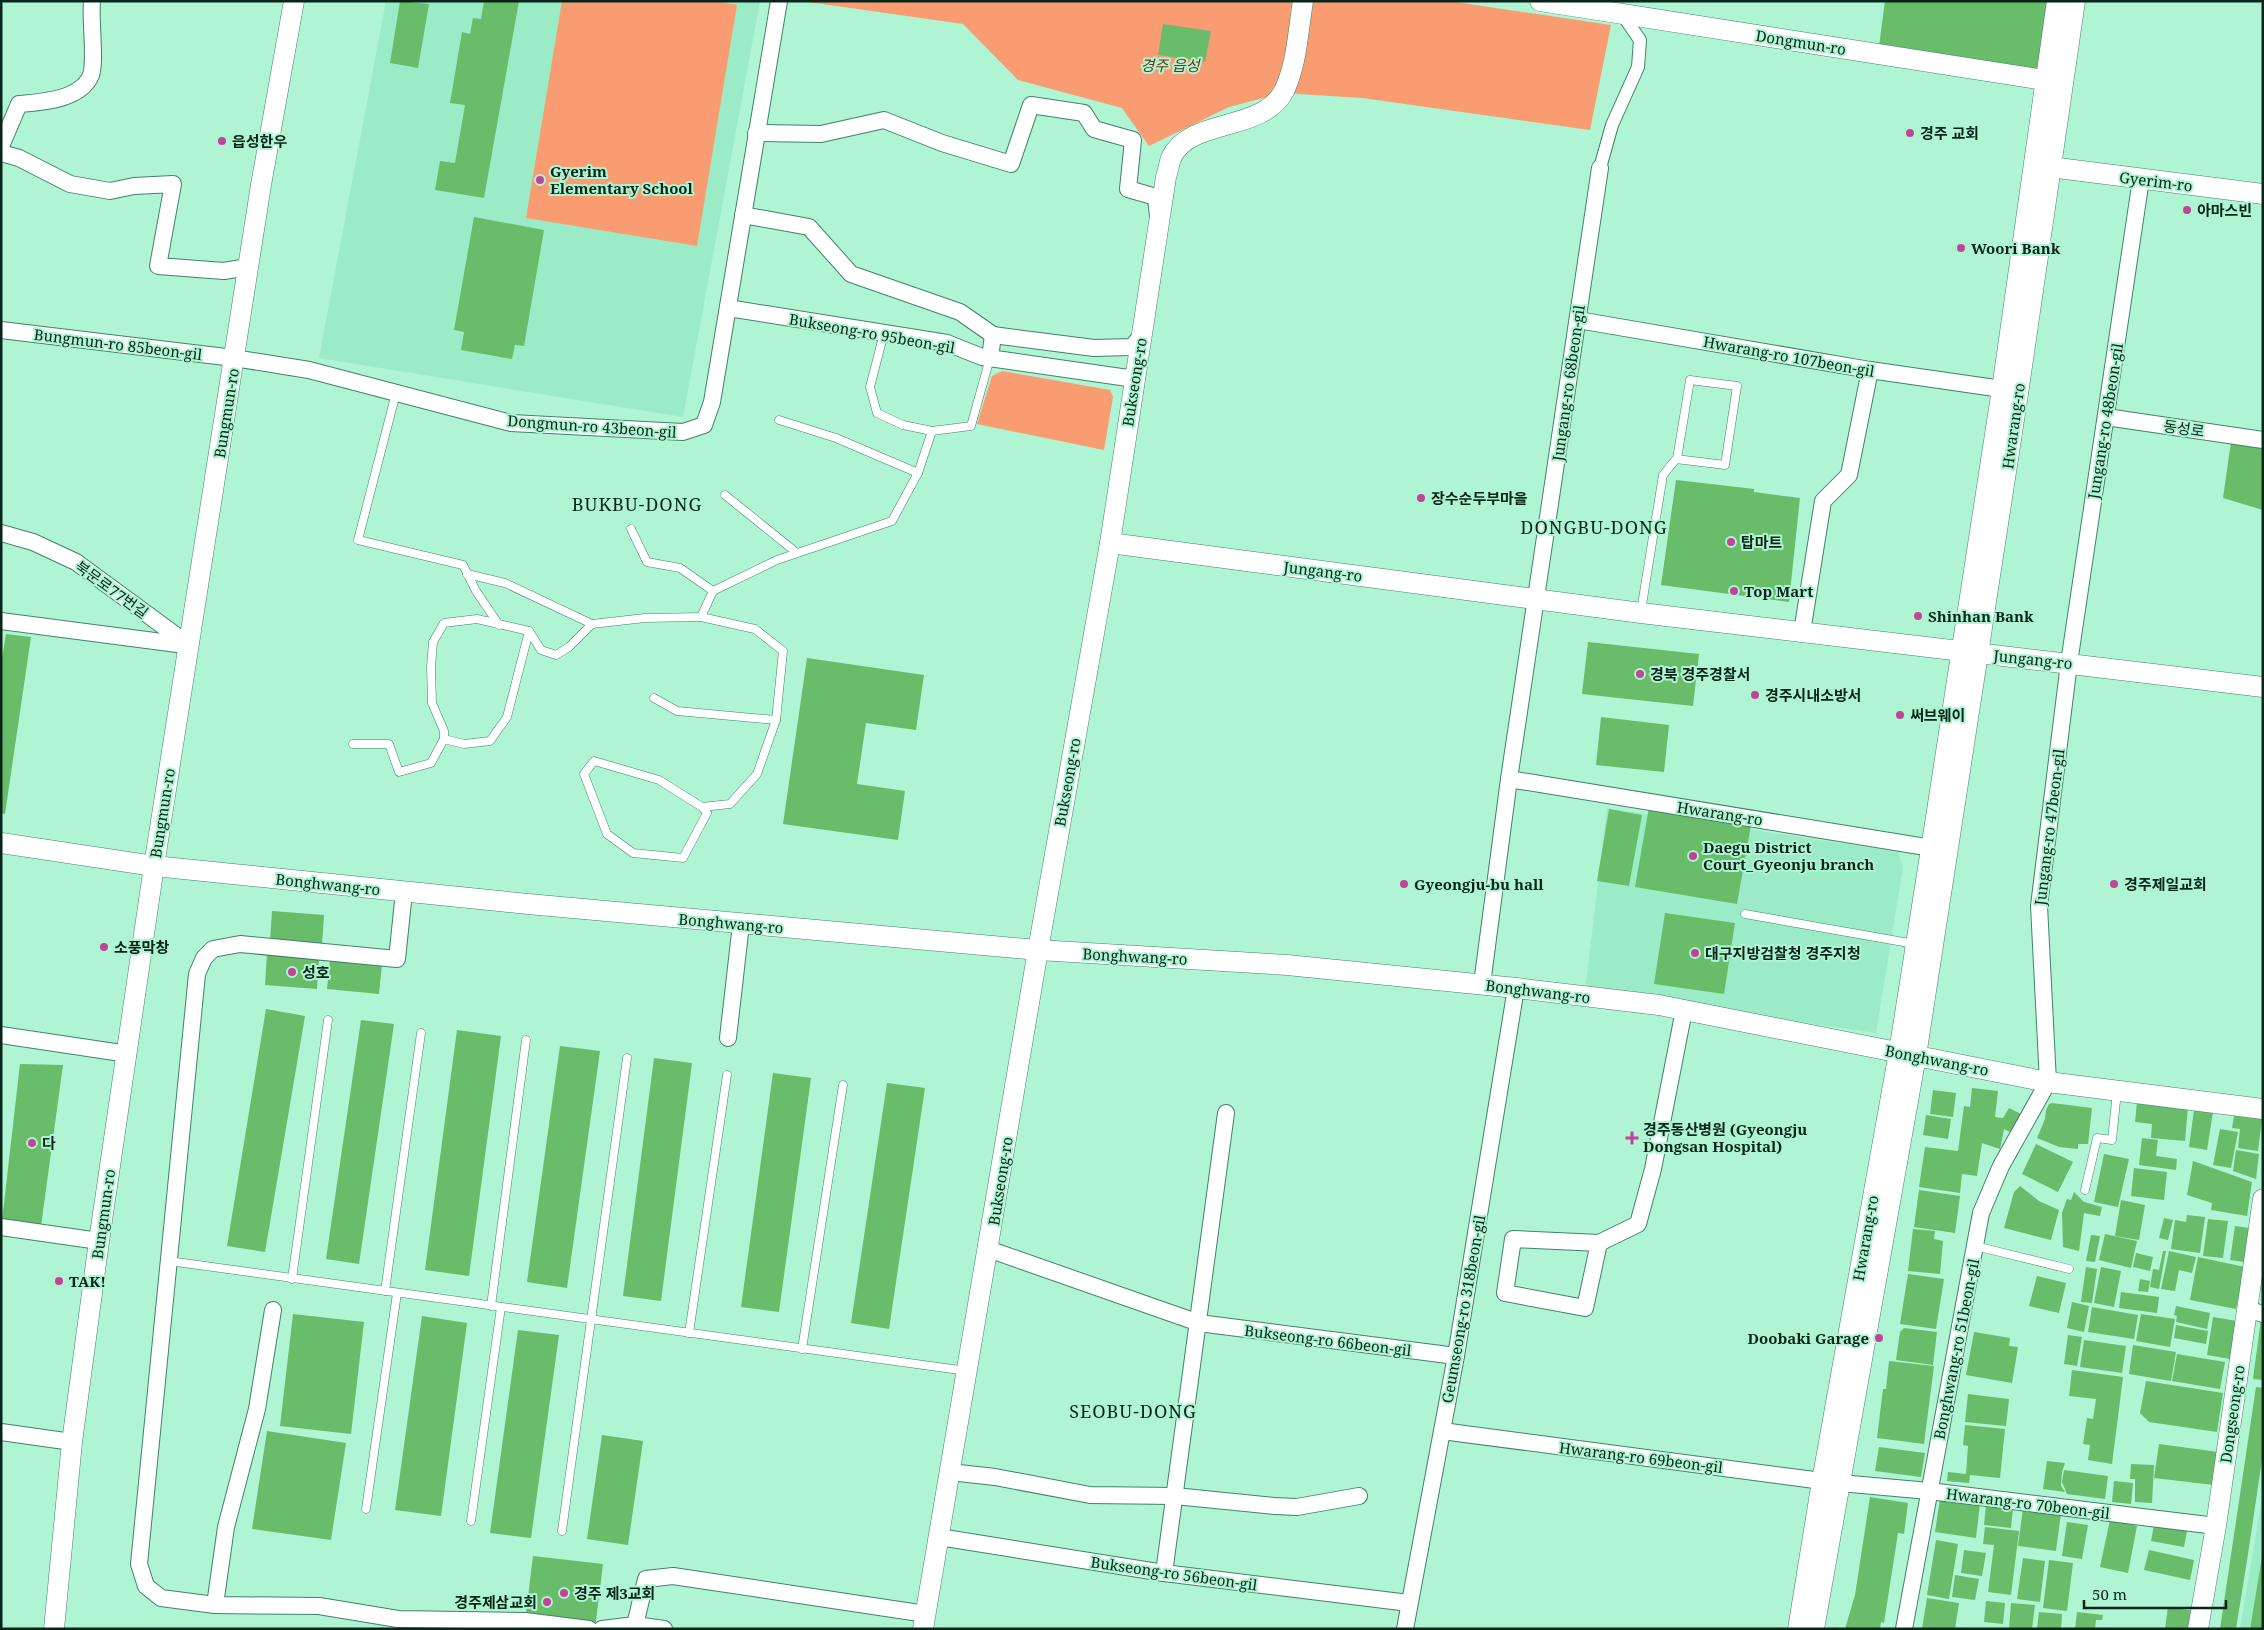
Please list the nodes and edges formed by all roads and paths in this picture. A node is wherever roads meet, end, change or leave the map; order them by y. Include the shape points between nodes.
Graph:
1 (92, 1) edge
2 (294, 1) edge
3 (779, 1) edge
4 (1303, 1) edge
5 (1540, 1) edge
6 (2057, 1) edge
7 (2075, 1) edge
8 (1623, 8) edge
9 (2053, 81) junction
10 (756, 133) junction
11 (1, 146) edge
12 (1, 153) edge
13 (2050, 167) junction
14 (1600, 168) joint
15 (2141, 179) junction
16 (2263, 194) edge
17 (743, 215) junction
18 (1159, 223) junction
19 (248, 267) junction
20 (728, 308) junction
21 (1578, 320) junction
22 (1, 330) edge
23 (884, 333) junction
24 (994, 335) junction
25 (1141, 336) junction
26 (234, 358) junction
27 (990, 358) junction
28 (1870, 370) junction
29 (1135, 379) junction
30 (2002, 390) junction
31 (396, 393) junction
32 (2106, 417) junction
33 (779, 420) dead end
34 (932, 431) junction
35 (2263, 440) edge
36 (1677, 459) junction
37 (918, 473) junction
38 (725, 495) dead end
39 (631, 529) dead end
40 (1, 533) edge
41 (1110, 543) junction
42 (798, 553) junction
43 (467, 574) junction
44 (713, 591) junction
45 (1536, 599) junction
46 (1641, 613) junction
47 (701, 617) junction
48 (1, 621) edge
49 (592, 624) junction
50 (499, 625) junction
51 (529, 630) junction
52 (1802, 632) junction
53 (189, 645) junction
54 (1971, 652) junction
55 (2069, 663) junction
56 (2263, 687) edge
57 (654, 698) dead end
58 (776, 720) junction
59 (444, 740) junction
60 (353, 744) dead end
61 (1509, 779) junction
62 (702, 807) junction
63 (1, 843) edge
64 (1940, 849) junction
65 (154, 866) junction
66 (404, 892) junction
67 (1745, 914) dead end
68 (741, 924) junction
69 (1915, 944) junction
70 (1038, 950) junction
71 (1482, 984) junction
72 (1516, 988) junction
73 (1684, 1010) junction
74 (328, 1020) dead end
75 (422, 1033) dead end
76 (1, 1035) edge
77 (728, 1038) dead end
78 (526, 1040) dead end
79 (128, 1054) junction
80 (1907, 1054) junction
81 (627, 1058) dead end
82 (727, 1075) dead end
83 (2048, 1082) junction
84 (843, 1085) dead end
85 (2117, 1091) junction
86 (2263, 1109) edge
87 (1226, 1113) dead end
88 (2085, 1190) dead end
89 (2263, 1199) edge
90 (1, 1227) edge
91 (99, 1241) junction
92 (1598, 1244) junction
93 (1975, 1246) junction
94 (988, 1248) junction
95 (169, 1261) junction
96 (2070, 1269) dead end
97 (292, 1279) junction
98 (385, 1291) junction
99 (397, 1293) junction
100 (491, 1306) junction
101 (501, 1307) junction
102 (273, 1310) dead end
103 (2255, 1312) edge
104 (592, 1320) junction
105 (1199, 1323) junction
106 (689, 1333) junction
107 (802, 1349) junction
108 (1456, 1356) junction
109 (967, 1371) junction
110 (1442, 1431) junction
111 (1, 1432) edge
112 (72, 1442) junction
113 (950, 1472) junction
114 (1831, 1482) junction
115 (1929, 1491) junction
116 (1175, 1496) junction
117 (1359, 1496) dead end
118 (366, 1509) dead end
119 (471, 1521) dead end
120 (2216, 1526) junction
121 (562, 1531) dead end
122 (939, 1537) junction
123 (1164, 1573) junction
124 (1409, 1603) junction
125 (215, 1606) junction
126 (924, 1622) edge
127 (635, 1625) junction
128 (54, 1629) edge
129 (589, 1629) edge
130 (602, 1629) edge
131 (664, 1629) edge
132 (1405, 1629) edge
133 (1798, 1629) edge
134 (1814, 1629) edge
135 (1904, 1629) edge
136 (2198, 1629) edge

1 - 11 street via 91,74 80,90 45,101 19,104
2 - 19 street, Bungmun-ro
3 - 10 street, Dongmun-ro 43beon-gil
4 - 18 street, Bukseong-ro via 1293,66 1283,93 1263,113 1197,135 1183,144 1172,157
5 - 8 street, Dongmun-ro
6 - 9 street, Hwarang-ro
7 - 9 street, Hwarang-ro
8 - 9 street, Dongmun-ro
8 - 14 street via 1640,40 1638,67 1612,125
9 - 13 street, Hwarang-ro
9 - 30 street, Hwarang-ro
10 - 17 street, Dongmun-ro 43beon-gil
10 - 18 street via 821,134 884,120 942,143 1011,164 1031,105 1084,113 1094,129 1133,140 1128,189 1156,197
12 - 19 street via 78,186 110,191 173,184 158,266 224,271
13 - 15 street, Gyerim-ro
13 - 54 street, Hwarang-ro
14 - 21 street, Jungang-ro 68beon-gil
15 - 16 street, Gyerim-ro
15 - 32 street, Jungang-ro 48beon-gil
17 - 20 street, Dongmun-ro 43beon-gil
17 - 24 street via 809,227 851,274 960,312
18 - 25 street, Bukseong-ro
19 - 26 street, Bungmun-ro
20 - 23 street, Bukseong-ro 95beon-gil
20 - 31 street, Dongmun-ro 43beon-gil via 712,402 704,425 683,432 510,422
21 - 28 street, Hwarang-ro 107beon-gil
21 - 45 street, Jungang-ro 68beon-gil
22 - 26 street, Bungmun-ro 85beon-gil
23 - 27 street, Bukseong-ro 95beon-gil via 947,343
23 - 34 lane via 870,387 877,413 903,425
24 - 25 street via 1094,348 1132,347
24 - 27 street
25 - 29 street, Bukseong-ro
26 - 31 street, Dongmun-ro 43beon-gil via 309,370
26 - 53 street, Bungmun-ro
27 - 29 street, Bukseong-ro 95beon-gil
27 - 34 lane via 971,426
28 - 30 street, Hwarang-ro 107beon-gil
28 - 52 street via 1849,475 1823,501
29 - 41 street, Bukseong-ro
30 - 54 street, Hwarang-ro
31 - 43 lane via 358,540 463,565
32 - 35 street, 동성로
32 - 55 street, Jungang-ro 48beon-gil
33 - 37 lane via 836,438
34 - 37 lane
36 - 36 lane via 1690,380 1737,386 1725,466
36 - 46 lane via 1663,475
37 - 42 lane via 892,521
38 - 42 lane
39 - 44 lane via 647,562 680,568
40 - 53 street, 북문로77번길 via 33,542 76,562
41 - 45 street, Jungang-ro
41 - 70 street, Bukseong-ro
42 - 44 lane
43 - 49 lane via 505,583
43 - 50 lane
44 - 47 lane
45 - 46 street, Jungang-ro
45 - 61 street
46 - 52 street, Jungang-ro
47 - 49 lane via 645,618
47 - 58 lane via 756,630 783,651
48 - 53 street
49 - 51 lane via 556,655 540,650
50 - 51 lane
50 - 59 lane via 476,619 444,624 433,642 432,703 444,731
51 - 59 lane via 507,718 490,741 464,744
52 - 54 street, Jungang-ro
53 - 65 street, Bungmun-ro
54 - 55 street, Jungang-ro
54 - 64 street, Hwarang-ro
55 - 56 street, Jungang-ro
55 - 83 street, Jungang-ro 47beon-gil via 2039,906
57 - 58 lane via 677,711
58 - 62 lane via 757,774 730,804
59 - 60 lane via 431,763 399,772 389,744
61 - 64 street, Hwarang-ro
61 - 71 street
62 - 62 lane via 659,780 613,767 594,762 584,774 606,834 633,853 683,858 707,813
63 - 65 street, Bonghwang-ro
64 - 69 street, Hwarang-ro
64 - 80 street, Hwarang-ro
65 - 66 street, Bonghwang-ro
65 - 79 street, Bungmun-ro
66 - 68 street, Bonghwang-ro
66 - 95 street via 397,959 240,944 213,949 204,958 197,974
67 - 69 lane
68 - 70 street, Bonghwang-ro
68 - 77 street
69 - 80 street, Hwarang-ro
70 - 71 street, Bonghwang-ro via 1287,965
70 - 94 street, Bukseong-ro
71 - 72 street, Bonghwang-ro
72 - 73 street, Bonghwang-ro
72 - 108 street, Geumseong-ro 318beon-gil
73 - 80 street, Bonghwang-ro
73 - 92 street via 1653,1169 1638,1224
74 - 97 lane
75 - 98 lane
76 - 79 street
78 - 100 lane
79 - 91 street, Bungmun-ro
80 - 83 street, Bonghwang-ro
80 - 114 street, Hwarang-ro
81 - 104 lane
82 - 106 lane
83 - 85 street, Bonghwang-ro
83 - 93 street, Bonghwang-ro 51beon-gil via 2001,1166 1981,1213
84 - 107 lane
85 - 86 street, Bonghwang-ro
85 - 88 lane via 2112,1140 2097,1138
87 - 105 street
89 - 103 street, Dongseong-ro
90 - 91 street
91 - 112 street, Bungmun-ro
92 - 92 street via 1585,1308 1505,1293 1513,1239
93 - 96 lane
93 - 115 street, Bonghwang-ro 51beon-gil
94 - 105 street, Bukseong-ro 66beon-gil
94 - 109 street, Bukseong-ro
95 - 97 lane
95 - 125 street via 139,1564 146,1586 160,1598
97 - 98 lane
98 - 99 lane
99 - 100 lane
99 - 118 lane
100 - 101 lane
101 - 104 lane
101 - 119 lane
102 - 125 street via 257,1409 226,1527
103 - 120 street, Dongseong-ro
104 - 106 lane
104 - 121 lane
105 - 108 street, Bukseong-ro 66beon-gil
105 - 116 street
106 - 107 lane
107 - 109 lane
108 - 110 street, Geumseong-ro 318beon-gil
109 - 113 street, Bukseong-ro
110 - 114 street, Hwarang-ro 69beon-gil
110 - 124 street, Geumseong-ro 318beon-gil
111 - 112 street
112 - 128 street, Bungmun-ro
113 - 116 street via 1090,1495
113 - 122 street, Bukseong-ro
114 - 115 street, Hwarang-ro 70beon-gil
114 - 133 street, Hwarang-ro
114 - 134 street, Hwarang-ro
115 - 120 street, Hwarang-ro 70beon-gil
115 - 135 street, Bonghwang-ro 51beon-gil
116 - 117 street via 1298,1507
116 - 123 street
120 - 136 street, Dongseong-ro
122 - 123 street, Bukseong-ro 56beon-gil
122 - 126 street, Bukseong-ro
123 - 124 street, Bukseong-ro 56beon-gil
124 - 132 street, Geumseong-ro 318beon-gil
125 - 129 street via 319,1606 398,1618 525,1621
126 - 127 street via 673,1576 646,1580
127 - 130 street
127 - 131 street

